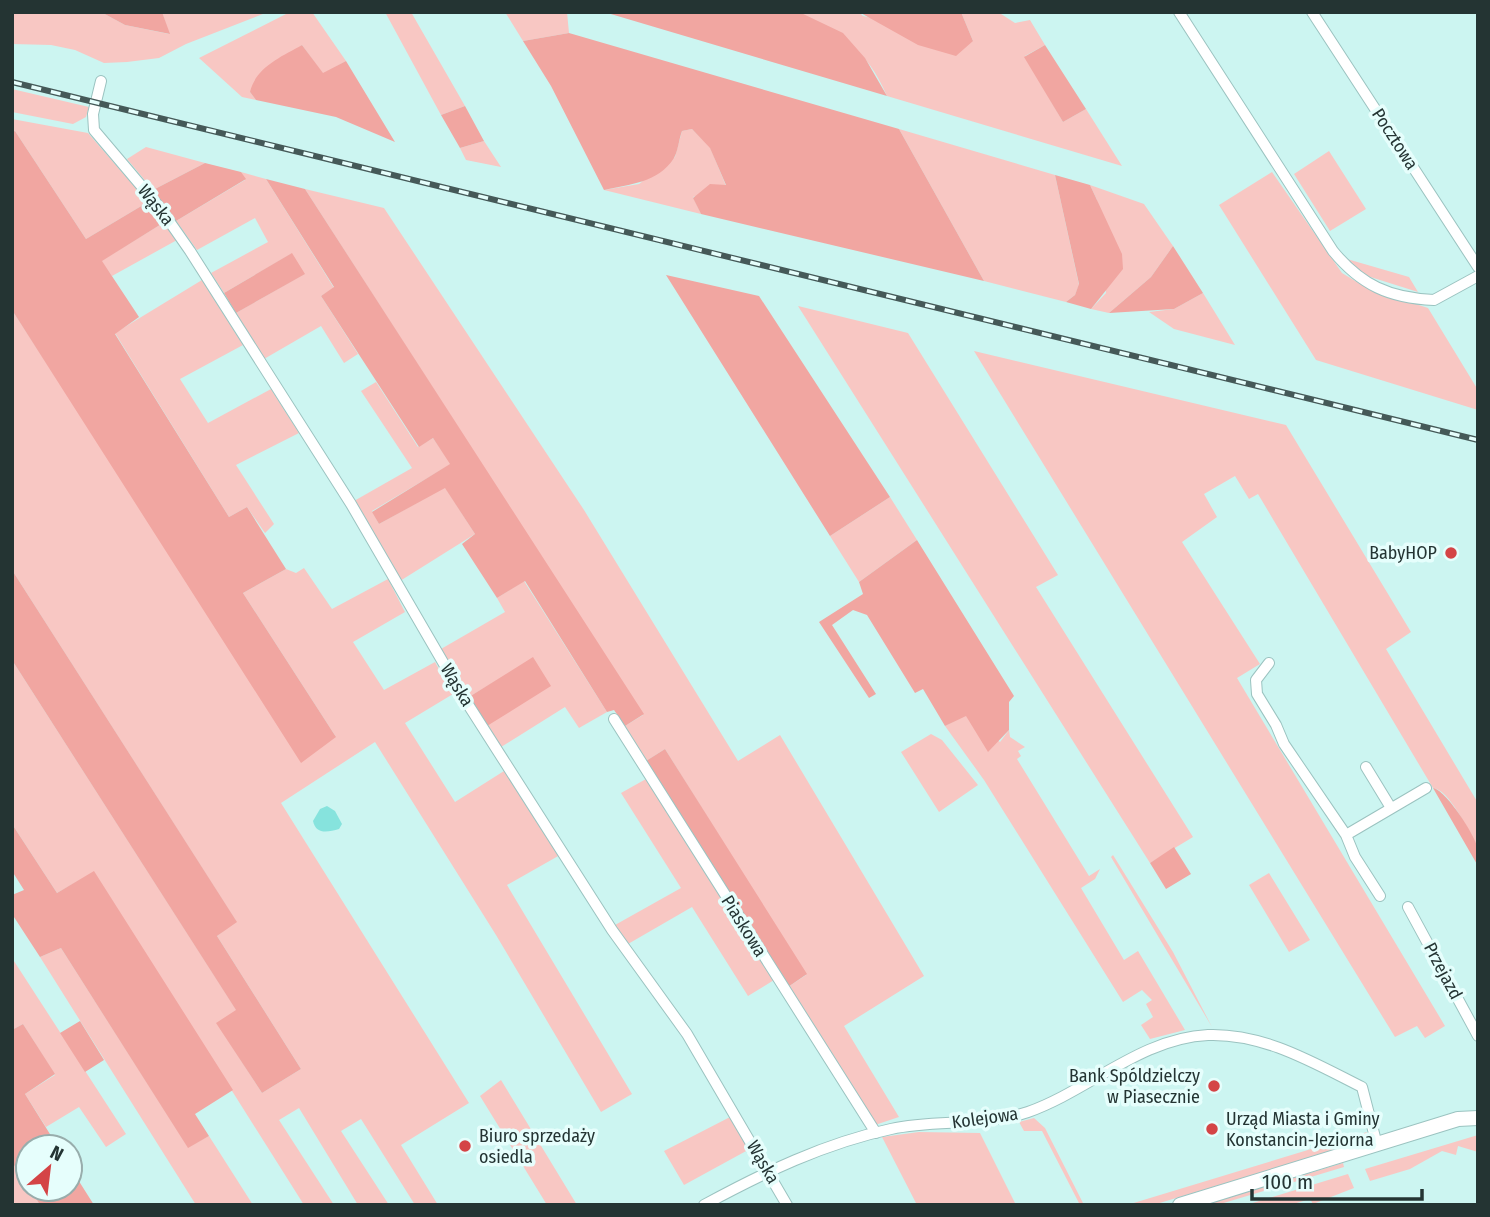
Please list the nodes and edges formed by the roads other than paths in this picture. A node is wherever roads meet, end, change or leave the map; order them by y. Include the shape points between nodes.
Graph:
1 (1179, 12) edge
2 (1312, 12) edge
3 (101, 81) dead end
4 (1474, 253) edge
5 (1478, 267) edge
6 (1478, 275) edge
7 (1269, 663) dead end
8 (614, 719) dead end
9 (1366, 767) dead end
10 (1426, 788) dead end
11 (1391, 808) junction
12 (1346, 835) junction
13 (1380, 897) dead end
14 (1408, 907) dead end
15 (1478, 1036) edge
16 (1478, 1107) edge
17 (1478, 1118) edge
18 (1458, 1119) junction
19 (876, 1133) junction
20 (1377, 1145) junction
21 (768, 1170) junction
22 (704, 1205) edge
23 (787, 1205) edge
24 (1180, 1205) edge

1 - 6 street via 1353,275 1377,288 1434,300
2 - 4 street, Pocztowa
3 - 21 street, Wąska via 94,130 190,251 351,504 462,695 612,930 687,1034
4 - 5 street, Pocztowa
7 - 12 street via 1256,680 1257,694 1284,744
8 - 19 street, Piaskowa
9 - 11 street
10 - 11 street
11 - 12 street
12 - 13 street
14 - 15 street, Przejazd
16 - 18 main road
17 - 18 main road
18 - 20 main road
19 - 20 street, Kolejowa via 1012,1117 1039,1108 1160,1046 1219,1035 1286,1050 1362,1087
19 - 21 street, Kolejowa
20 - 24 main road
21 - 22 street, Kolejowa
21 - 23 street, Wąska

